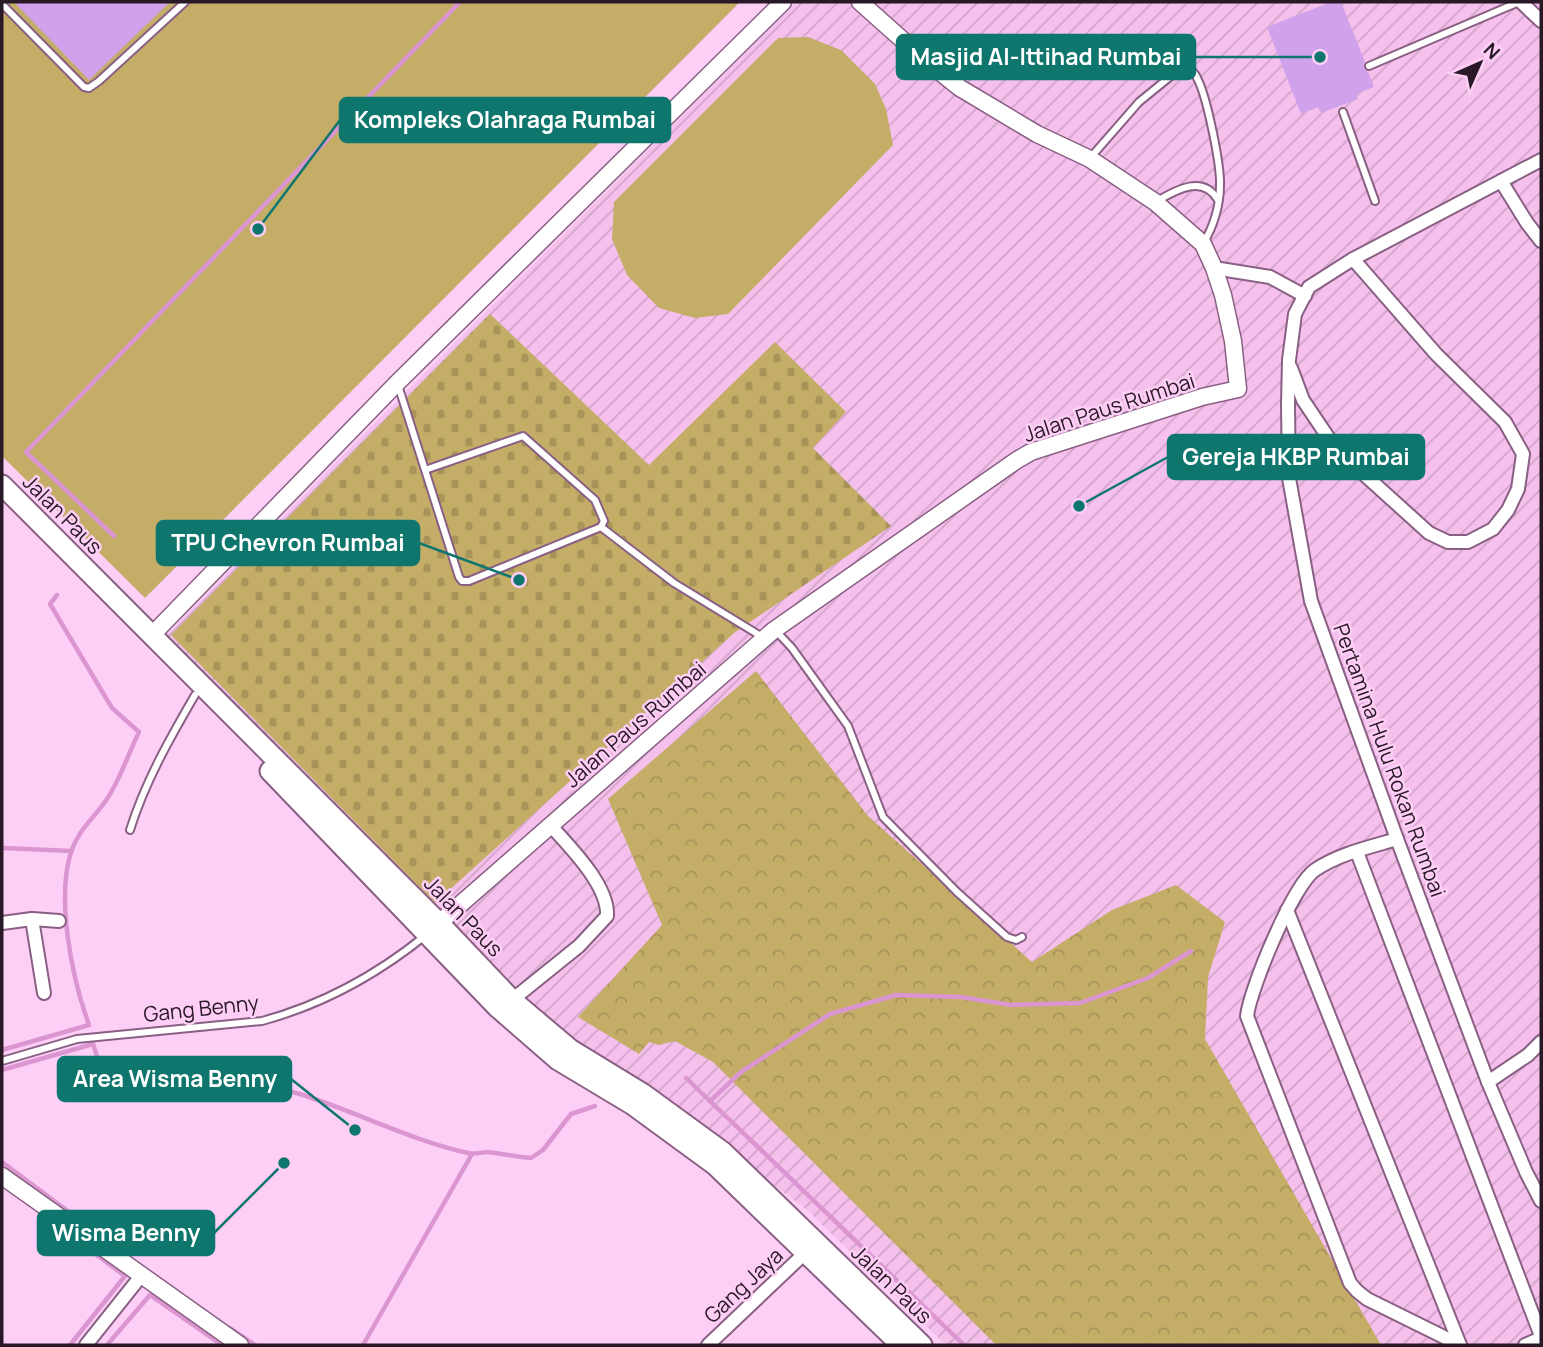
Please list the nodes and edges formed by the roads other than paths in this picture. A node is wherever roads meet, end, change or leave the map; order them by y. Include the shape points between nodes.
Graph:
1 (185, 2) edge
2 (783, 2) edge
3 (860, 2) edge
4 (870, 2) edge
5 (1520, 2) edge
6 (2, 4) edge
7 (877, 18) junction
8 (1541, 21) edge
9 (1370, 66) dead end
10 (1343, 111) dead end
11 (1090, 159) junction
12 (1541, 160) edge
13 (1501, 181) junction
14 (1218, 201) junction
15 (1375, 201) dead end
16 (1155, 202) junction
17 (1541, 241) edge
18 (1203, 244) junction
19 (1353, 259) junction
20 (1214, 268) junction
21 (1305, 296) junction
22 (1289, 360) junction
23 (397, 383) junction
24 (425, 470) junction
25 (2, 485) edge
26 (2, 500) edge
27 (601, 527) junction
28 (769, 634) junction
29 (148, 639) junction
30 (195, 695) junction
31 (551, 826) junction
32 (130, 830) dead end
33 (1397, 839) junction
34 (1357, 852) junction
35 (1287, 910) junction
36 (32, 919) junction
37 (59, 921) dead end
38 (2, 923) edge
39 (433, 928) junction
40 (1022, 937) dead end
41 (44, 993) dead end
42 (512, 1000) junction
43 (1541, 1042) edge
44 (1535, 1056) edge
45 (2, 1060) edge
46 (1488, 1082) junction
47 (2, 1176) edge
48 (1541, 1201) edge
49 (805, 1253) junction
50 (141, 1276) junction
51 (1541, 1337) edge
52 (86, 1345) edge
53 (240, 1345) edge
54 (708, 1345) edge
55 (901, 1345) edge
56 (922, 1345) edge
57 (1460, 1345) edge
58 (1524, 1345) edge

1 - 6 lane via 89,88 59,64
2 - 23 street
3 - 7 street, Jalan Paus Rumbai
4 - 7 street
5 - 8 street
5 - 9 lane
7 - 11 street, Jalan Paus Rumbai via 960,88
10 - 15 lane
11 - 14 lane via 1139,102 1186,68 1199,80 1214,141
11 - 16 street, Jalan Paus Rumbai
12 - 13 street
13 - 17 street
13 - 19 street
14 - 16 lane via 1209,190 1194,186
14 - 18 lane via 1214,224
16 - 18 street, Jalan Paus Rumbai
18 - 20 street, Jalan Paus Rumbai
19 - 21 street via 1309,287
19 - 22 street via 1436,354 1505,422 1523,454 1518,489 1508,510 1493,529 1468,542 1448,542 1429,533 1336,449 1303,400
20 - 21 street via 1270,277
20 - 28 street, Jalan Paus Rumbai via 1233,341 1238,389 1031,452
21 - 22 street, Pertamina Hulu Rokan Rumbai via 1296,314
22 - 33 street, Pertamina Hulu Rokan Rumbai via 1289,478 1311,601
23 - 24 lane
23 - 29 street
24 - 27 lane via 527,437 595,500 604,522
24 - 27 lane via 462,581
25 - 29 main road, Jalan Paus
26 - 29 main road, Jalan Paus via 82,583
27 - 28 lane via 674,583
28 - 31 street, Jalan Paus Rumbai
28 - 40 lane via 792,648 848,726 879,809 890,826 1007,937
29 - 30 main road, Jalan Paus
29 - 39 main road, Jalan Paus
30 - 32 lane via 164,748
30 - 39 main road, Jalan Paus
31 - 39 street, Jalan Paus Rumbai
31 - 42 street via 602,891 607,916 579,946
33 - 34 street
33 - 46 street, Pertamina Hulu Rokan Rumbai
34 - 35 street via 1315,870 1303,881
34 - 51 street
35 - 57 street
35 - 57 street via 1247,1016 1350,1283 1367,1299
36 - 37 street
36 - 38 street
36 - 41 street
39 - 42 main road, Jalan Paus
39 - 45 lane, Gang Benny via 382,967 285,1014 262,1021 77,1039
39 - 49 main road, Jalan Paus via 498,1007 558,1060 633,1105 715,1165
42 - 56 main road, Jalan Paus via 569,1049 642,1093 723,1152
43 - 44 street
44 - 46 street
46 - 48 street, Pertamina Hulu Rokan Rumbai
47 - 50 street
49 - 54 street, Gang Jaya
49 - 55 main road, Jalan Paus
50 - 52 street
50 - 53 street
51 - 58 street

